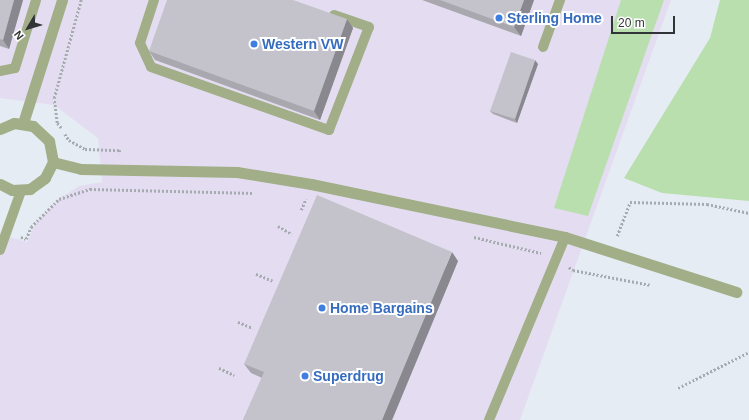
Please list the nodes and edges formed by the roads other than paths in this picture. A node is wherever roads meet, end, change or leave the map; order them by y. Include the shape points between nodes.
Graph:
1 (36, 0) edge
2 (62, 0) edge
3 (154, 0) edge
4 (560, 0) edge
5 (326, 12) edge
6 (544, 47) dead end
7 (0, 72) edge
8 (23, 123) junction
9 (0, 129) edge
10 (53, 162) junction
11 (0, 184) edge
12 (22, 191) junction
13 (565, 237) junction
14 (0, 250) edge
15 (736, 292) dead end
16 (488, 420) edge

1 - 7 lane via 15,68
2 - 8 street
3 - 5 lane via 140,43 151,66 329,130 369,27
4 - 6 lane
8 - 9 street
8 - 10 street via 42,132 49,140
10 - 12 street via 42,182
10 - 13 street via 81,169 237,172 325,186
11 - 12 street via 12,190
12 - 14 lane
13 - 15 street
13 - 16 lane

